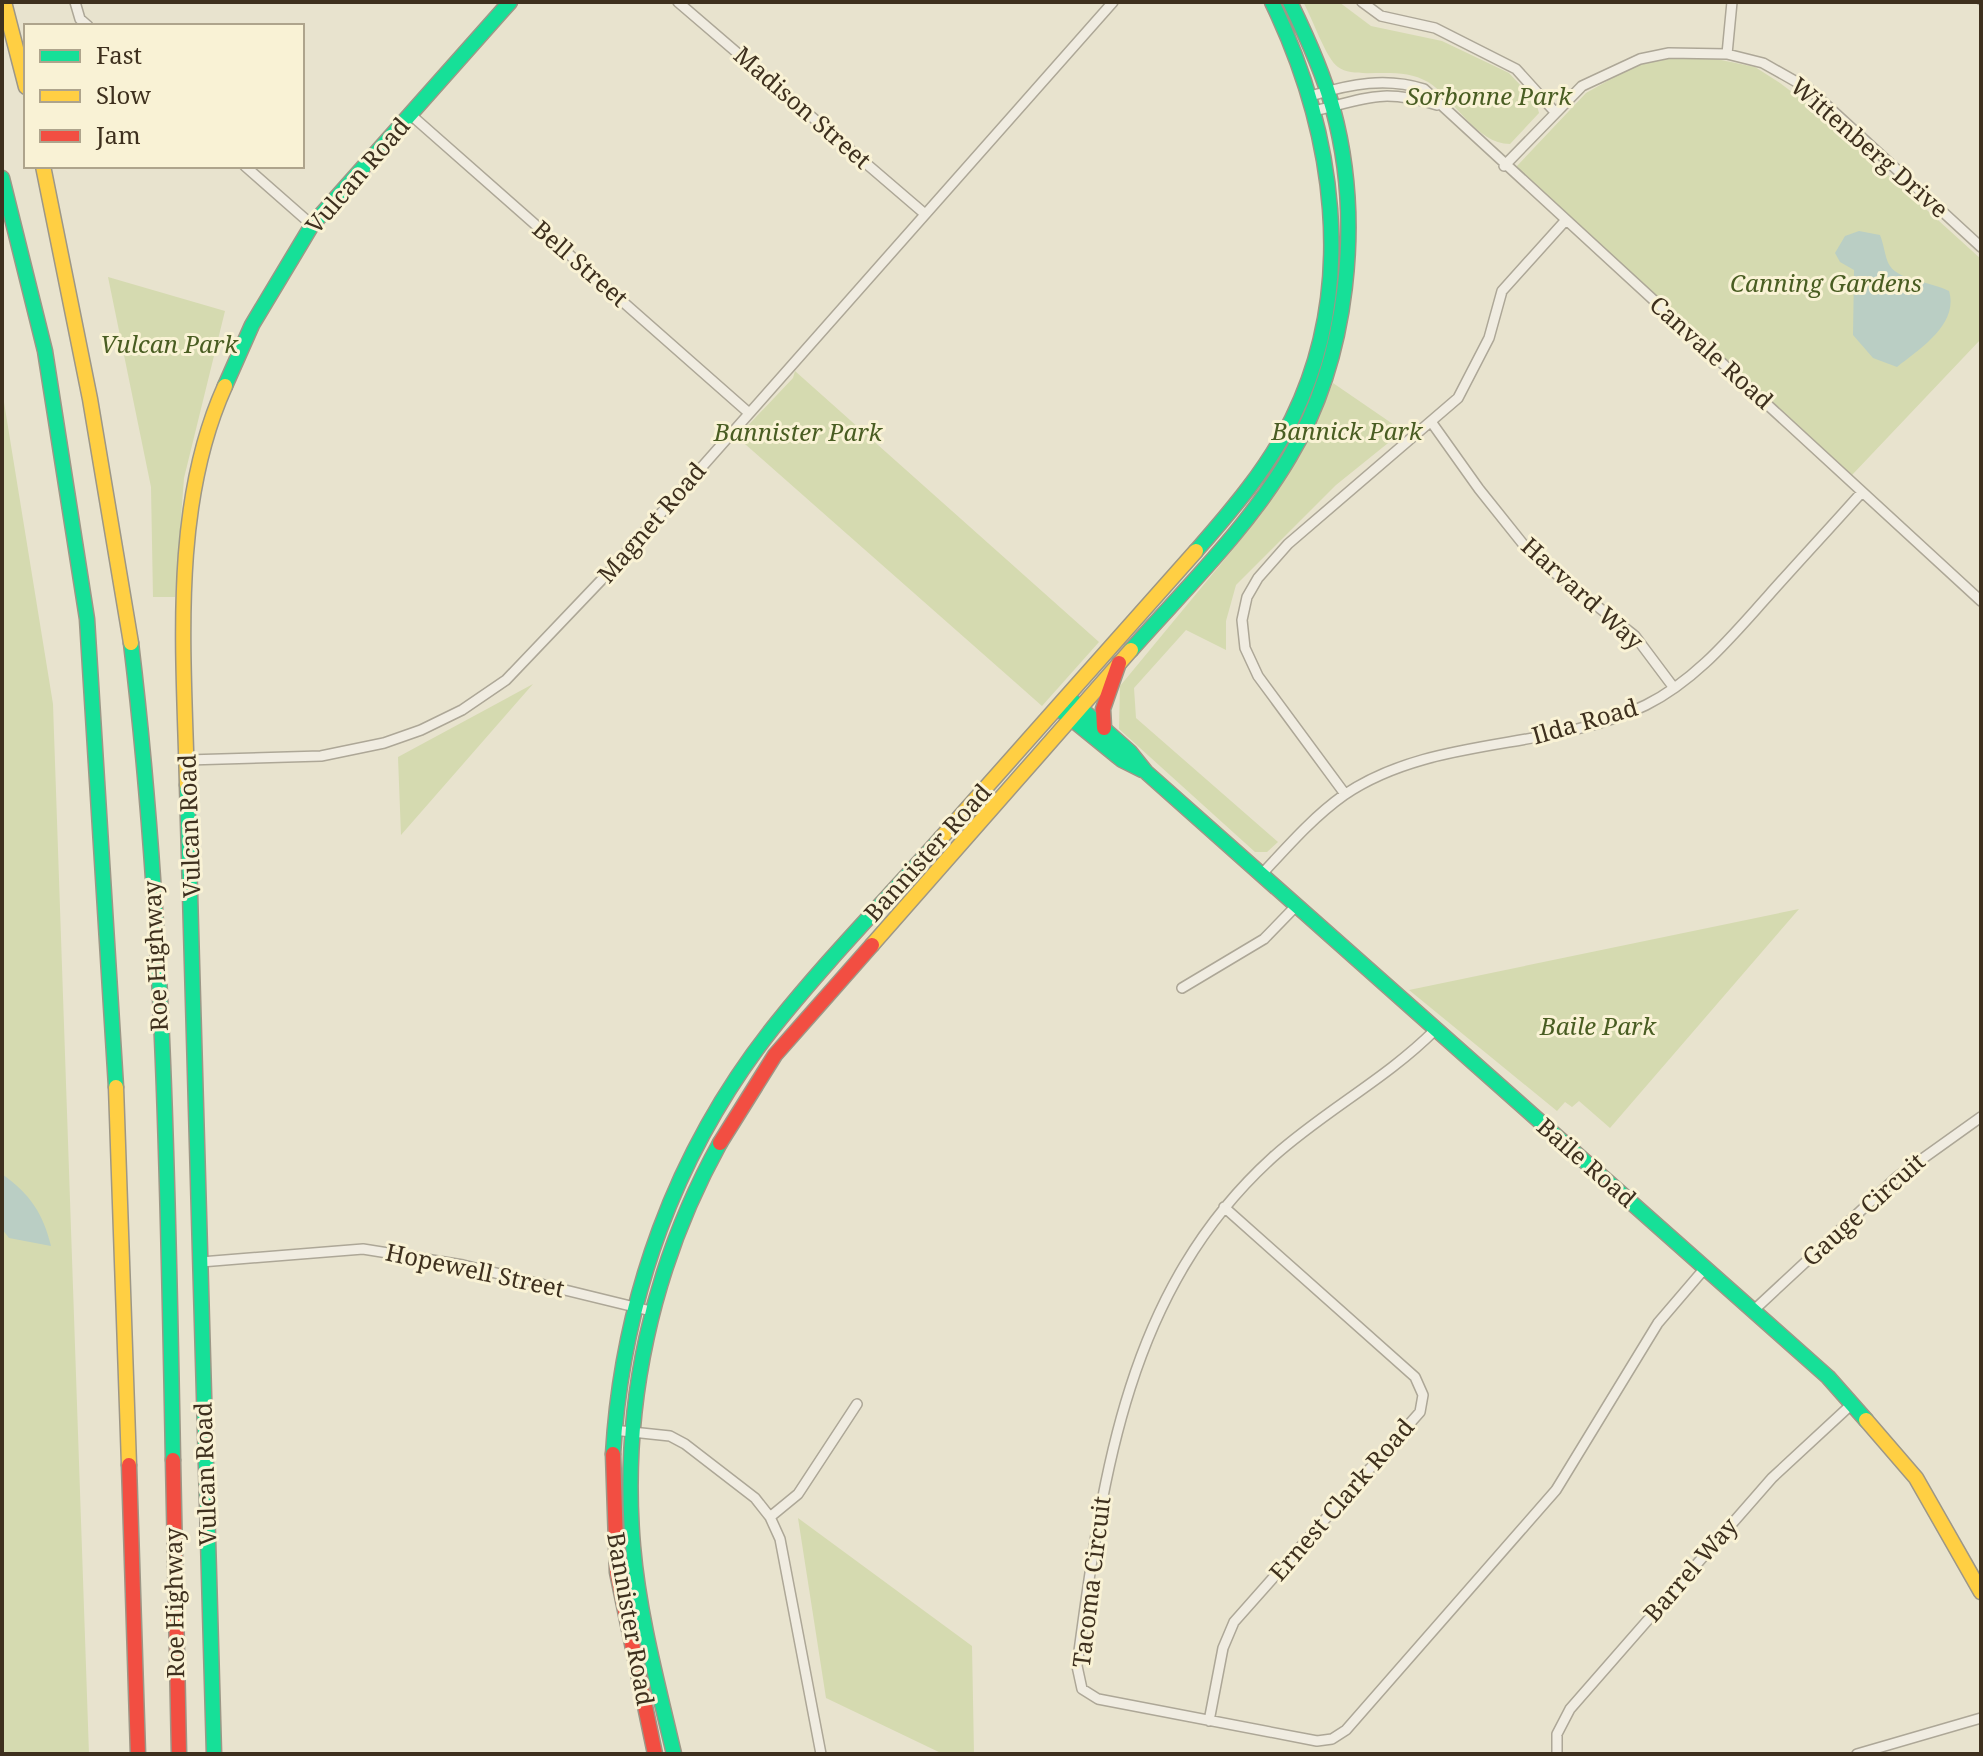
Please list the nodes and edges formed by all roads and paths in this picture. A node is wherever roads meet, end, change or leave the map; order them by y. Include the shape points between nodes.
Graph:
1 (4, 2) edge
2 (14, 2) edge
3 (75, 2) edge
4 (510, 2) edge
5 (678, 2) edge
6 (1113, 2) edge
7 (1272, 2) edge
8 (1290, 2) edge
9 (1362, 2) edge
10 (1732, 2) edge
11 (86, 24) edge
12 (1727, 54) junction
13 (24, 66) edge
14 (24, 79) edge
15 (1330, 90) junction
16 (1314, 95) junction
17 (1334, 106) junction
18 (1441, 106) junction
19 (1318, 110) junction
20 (1555, 112) junction
21 (411, 115) junction
22 (1504, 166) junction
23 (43, 168) edge
24 (247, 168) edge
25 (2, 178) edge
26 (2, 210) edge
27 (925, 214) junction
28 (1565, 221) junction
29 (312, 225) junction
30 (1981, 247) edge
31 (45, 351) junction
32 (749, 413) junction
33 (1432, 423) junction
34 (1862, 492) junction
35 (1981, 601) edge
36 (1120, 659) junction
37 (1674, 688) junction
38 (1063, 702) junction
39 (1075, 713) junction
40 (1104, 728) junction
41 (187, 760) junction
42 (1146, 772) junction
43 (1345, 794) junction
44 (1261, 875) junction
45 (1296, 906) junction
46 (1182, 988) dead end
47 (1435, 1030) junction
48 (1981, 1117) edge
49 (1224, 1207) junction
50 (201, 1262) junction
51 (1705, 1268) junction
52 (633, 1306) junction
53 (1754, 1310) junction
54 (651, 1311) junction
55 (1853, 1403) junction
56 (857, 1404) dead end
57 (613, 1430) junction
58 (632, 1432) junction
59 (770, 1517) junction
60 (1981, 1592) edge
61 (1981, 1718) edge
62 (1209, 1721) junction
63 (138, 1754) edge
64 (179, 1754) edge
65 (214, 1754) edge
66 (655, 1754) edge
67 (674, 1754) edge
68 (821, 1754) edge
69 (1557, 1754) edge
70 (1857, 1754) edge

1 - 14 main road
2 - 13 main road
3 - 11 street
4 - 21 main road, Vulcan Road
5 - 27 street, Madison Street
6 - 27 street, Magnet Road
7 - 16 main road, Bannister Road
8 - 15 main road, Bannister Road
9 - 20 street via 1381,16 1435,28 1516,69
10 - 12 street
12 - 20 street, Wittenberg Drive via 1669,53 1640,59 1582,86
12 - 30 street, Wittenberg Drive via 1763,63 1809,89
15 - 16 street, Canvale Road
15 - 17 main road, Bannister Road
15 - 18 street, Canvale Road via 1402,82 1424,89
16 - 19 main road, Bannister Road
17 - 18 street, Canvale Road via 1400,94
17 - 19 street, Canvale Road
17 - 36 main road, Bannister Road via 1348,195 1348,252 1339,324 1312,410 1293,451 1243,523
18 - 22 street, Canvale Road
19 - 38 main road, Bannister Road via 1330,173 1332,250 1323,321 1299,404 1230,512
20 - 22 street, Wittenberg Drive
21 - 29 main road, Vulcan Road
21 - 32 street, Bell Street
22 - 28 street, Canvale Road
23 - 64 main road, Roe Highway via 111,499 147,790 166,1133
24 - 29 street
25 - 31 main road, Roe Highway
26 - 31 main road
27 - 32 street, Magnet Road
28 - 33 street via 1502,291 1489,338 1466,385
28 - 34 street, Canvale Road
29 - 41 main road, Vulcan Road via 252,325 207,426 190,525 183,631
31 - 63 main road, Roe Highway via 87,619 119,1139
32 - 41 street, Magnet Road via 536,652 481,698 421,730 351,750 321,756
33 - 37 street, Harvard Way via 1531,554 1635,636
33 - 43 street via 1288,544 1247,597 1242,620 1245,648 1258,676
34 - 35 street, Canvale Road
34 - 37 street, Ilda Road via 1720,649
36 - 39 main road, Bannister Road
36 - 40 main road via 1103,709
37 - 43 street, Ilda Road via 1620,717 1570,732 1432,757
38 - 39 main road, Baile Road
38 - 52 main road, Bannister Road via 747,1063 677,1182
39 - 40 main road, Baile Road
39 - 42 main road, Baile Road via 1122,760
39 - 54 main road, Bannister Road via 752,1087 688,1203
40 - 42 main road, Baile Road
41 - 50 main road, Vulcan Road
42 - 44 main road, Baile Road
43 - 44 street, Ilda Road
44 - 45 main road, Baile Road
45 - 46 street via 1264,939
45 - 47 main road, Baile Road
47 - 49 street, Tacoma Circuit via 1408,1058 1273,1157
47 - 51 main road, Baile Road
48 - 53 street, Gauge Circuit via 1897,1177
49 - 62 street, Tacoma Circuit via 1184,1262 1153,1321 1135,1372 1098,1507 1077,1666 1082,1689 1098,1699
49 - 62 street, Ernest Clark Road via 1415,1377 1423,1395 1420,1412 1234,1622 1223,1648
50 - 52 street, Hopewell Street via 363,1249 463,1265
50 - 65 main road, Vulcan Road
51 - 53 main road, Baile Road
51 - 62 street, Tacoma Circuit via 1658,1323 1556,1490 1346,1730 1317,1741
52 - 54 street, Hopewell Street
52 - 57 main road, Bannister Road
53 - 55 main road, Baile Road
54 - 58 main road, Bannister Road
55 - 60 main road, Baile Road via 1916,1478
55 - 69 street, Barrel Way via 1772,1478 1570,1709 1557,1734
56 - 59 street via 798,1494
57 - 58 street
57 - 66 main road, Bannister Road via 612,1504 620,1590
58 - 59 street via 670,1436 685,1444 755,1498
58 - 67 main road, Bannister Road via 634,1557
59 - 68 street via 780,1539
61 - 70 street

